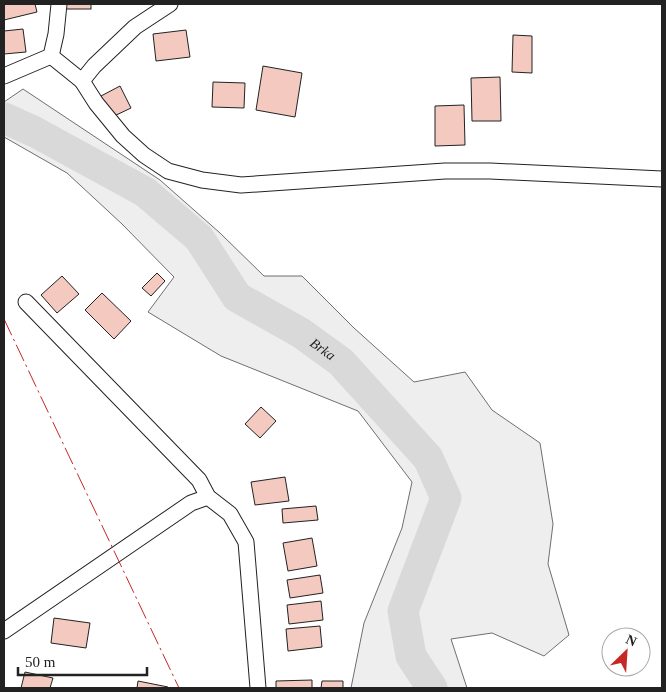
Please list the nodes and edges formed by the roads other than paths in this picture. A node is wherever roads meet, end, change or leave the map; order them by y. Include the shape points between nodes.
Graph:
1 (59, 4) edge
2 (170, 4) edge
3 (51, 56) junction
4 (4, 76) edge
5 (82, 80) junction
6 (662, 179) edge
7 (26, 302) dead end
8 (208, 497) junction
9 (4, 631) edge
10 (258, 688) edge

1 - 3 street
2 - 5 street via 135,27
3 - 4 street
3 - 5 street
5 - 6 street via 123,136 144,155 168,171 202,180 241,185 445,171
7 - 8 street via 199,480
8 - 9 street via 191,503
8 - 10 street via 230,514 246,542

